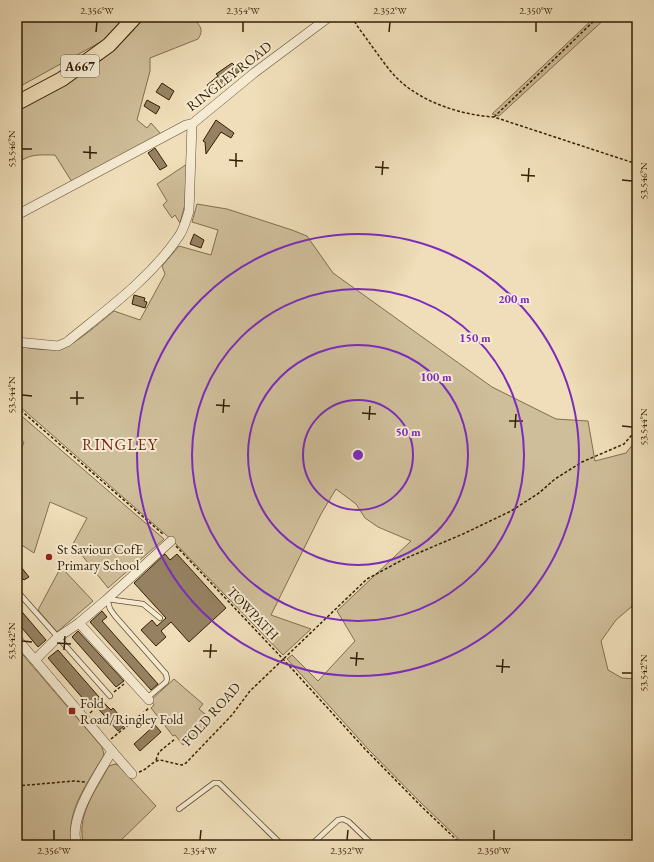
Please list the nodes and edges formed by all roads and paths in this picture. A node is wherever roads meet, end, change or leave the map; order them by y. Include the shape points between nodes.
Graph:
1 (135, 17) edge
2 (330, 17) edge
3 (352, 17) edge
4 (598, 17) edge
5 (17, 103) edge
6 (494, 117) junction
7 (192, 124) junction
8 (637, 164) edge
9 (17, 215) edge
10 (17, 342) edge
11 (17, 407) edge
12 (637, 429) edge
13 (171, 541) junction
14 (17, 591) edge
15 (107, 599) junction
16 (160, 618) dead end
17 (79, 623) junction
18 (57, 638) junction
19 (17, 639) edge
20 (284, 659) junction
21 (35, 660) junction
22 (110, 696) dead end
23 (148, 699) junction
24 (174, 739) dead end
25 (105, 744) junction
26 (112, 751) junction
27 (156, 760) junction
28 (132, 774) joint
29 (17, 786) edge
30 (93, 786) junction
31 (179, 809) dead end
32 (77, 845) edge
33 (282, 845) edge
34 (311, 845) edge
35 (373, 845) edge
36 (462, 845) edge

1 - 5 main road, A667 via 109,45 62,79
2 - 7 street, RINGLEY ROAD via 254,73
3 - 6 path via 382,60 400,81 418,95 434,103 477,116
4 - 6 path
6 - 8 path
7 - 9 street
7 - 10 street, RINGLEY ROAD via 189,211 179,236 162,258 115,303 67,342 58,346
11 - 13 path, TOWPATH
12 - 20 path, FOLD ROAD via 624,444 582,462 511,511 404,558 367,579
13 - 15 street
13 - 20 path, TOWPATH
14 - 18 lane
15 - 16 lane via 143,604
15 - 17 street
15 - 23 lane via 115,616 166,674 166,682
17 - 18 street
17 - 23 street
18 - 21 street
18 - 22 lane
19 - 21 street
20 - 27 path, FOLD ROAD via 250,691 232,715 186,763 182,765
20 - 36 path, TOWPATH via 365,749
21 - 25 street
23 - 25 path via 153,705
24 - 27 path via 159,752
25 - 26 street
26 - 28 street
26 - 30 street
27 - 28 path via 141,772
29 - 30 path via 74,781
30 - 32 street via 76,821
31 - 33 lane via 214,783 219,783
34 - 35 lane via 338,820 343,819

